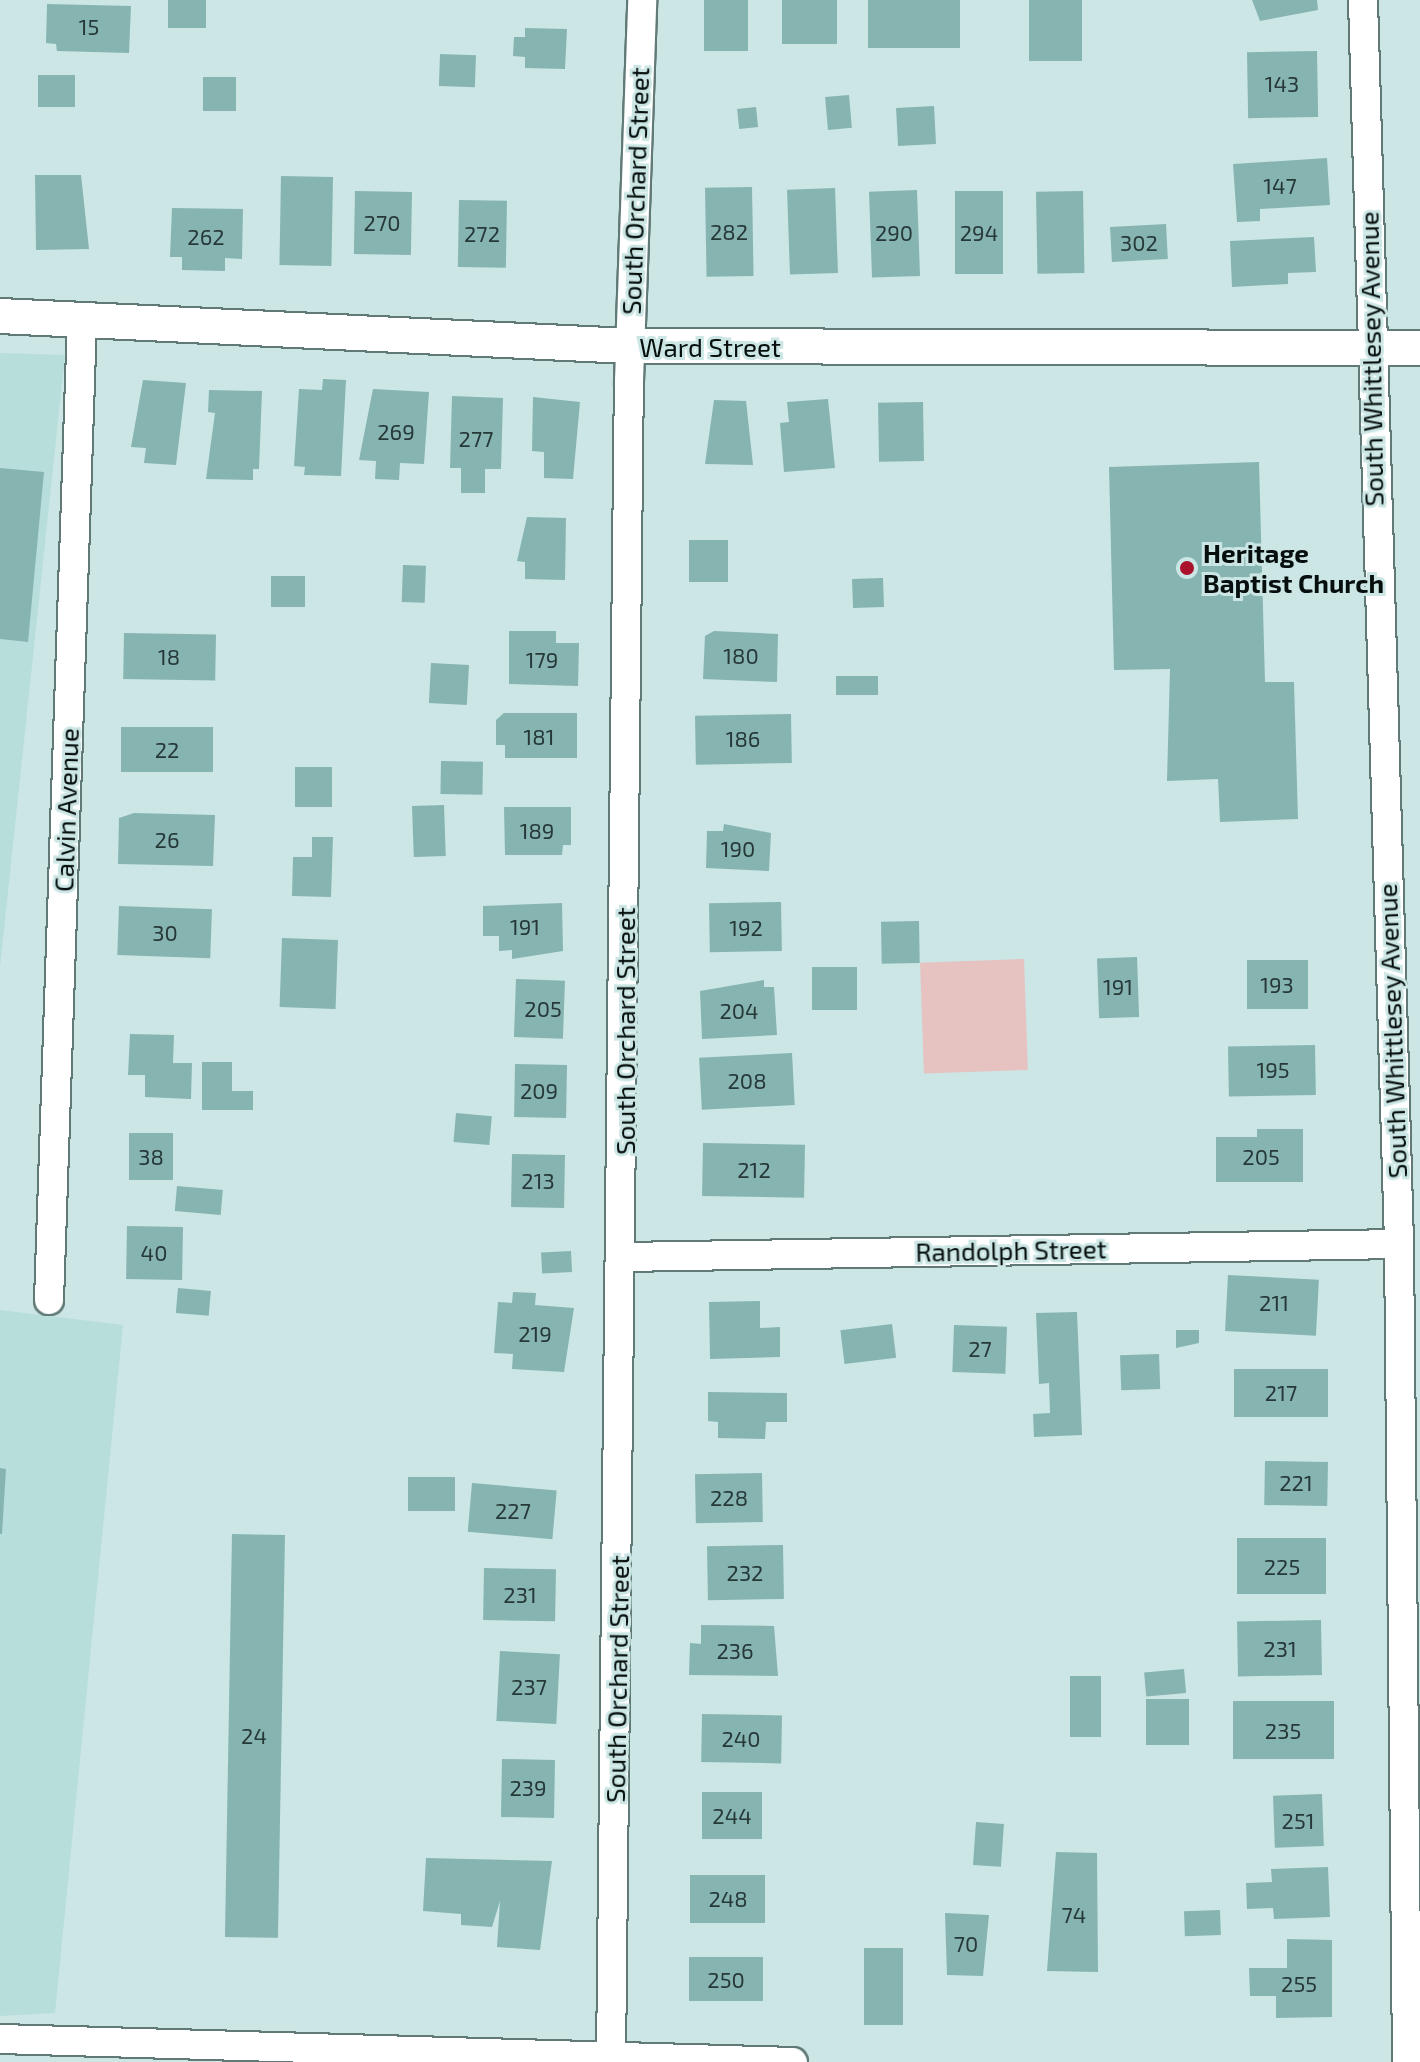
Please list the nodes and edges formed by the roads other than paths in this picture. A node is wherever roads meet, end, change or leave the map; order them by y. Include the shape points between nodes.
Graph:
1 (642, 0) edge
2 (1363, 0) edge
3 (0, 316) edge
4 (82, 319) junction
5 (630, 346) junction
6 (1420, 348) edge
7 (1374, 350) junction
8 (1399, 1244) junction
9 (623, 1257) junction
10 (49, 1300) dead end
11 (0, 2039) edge
12 (611, 2058) edge
13 (793, 2062) edge
14 (1407, 2062) edge

1 - 5 street, South Orchard Street
2 - 7 street, South Whittlesey Avenue
3 - 4 street, Ward Street
4 - 5 street, Ward Street
4 - 10 street, Calvin Avenue
5 - 7 street, Ward Street
5 - 9 street, South Orchard Street
6 - 7 street, Ward Street
7 - 8 street, South Whittlesey Avenue
8 - 9 street, Randolph Street
8 - 14 street, South Whittlesey Avenue
9 - 12 street, South Orchard Street
11 - 12 street
12 - 13 street

